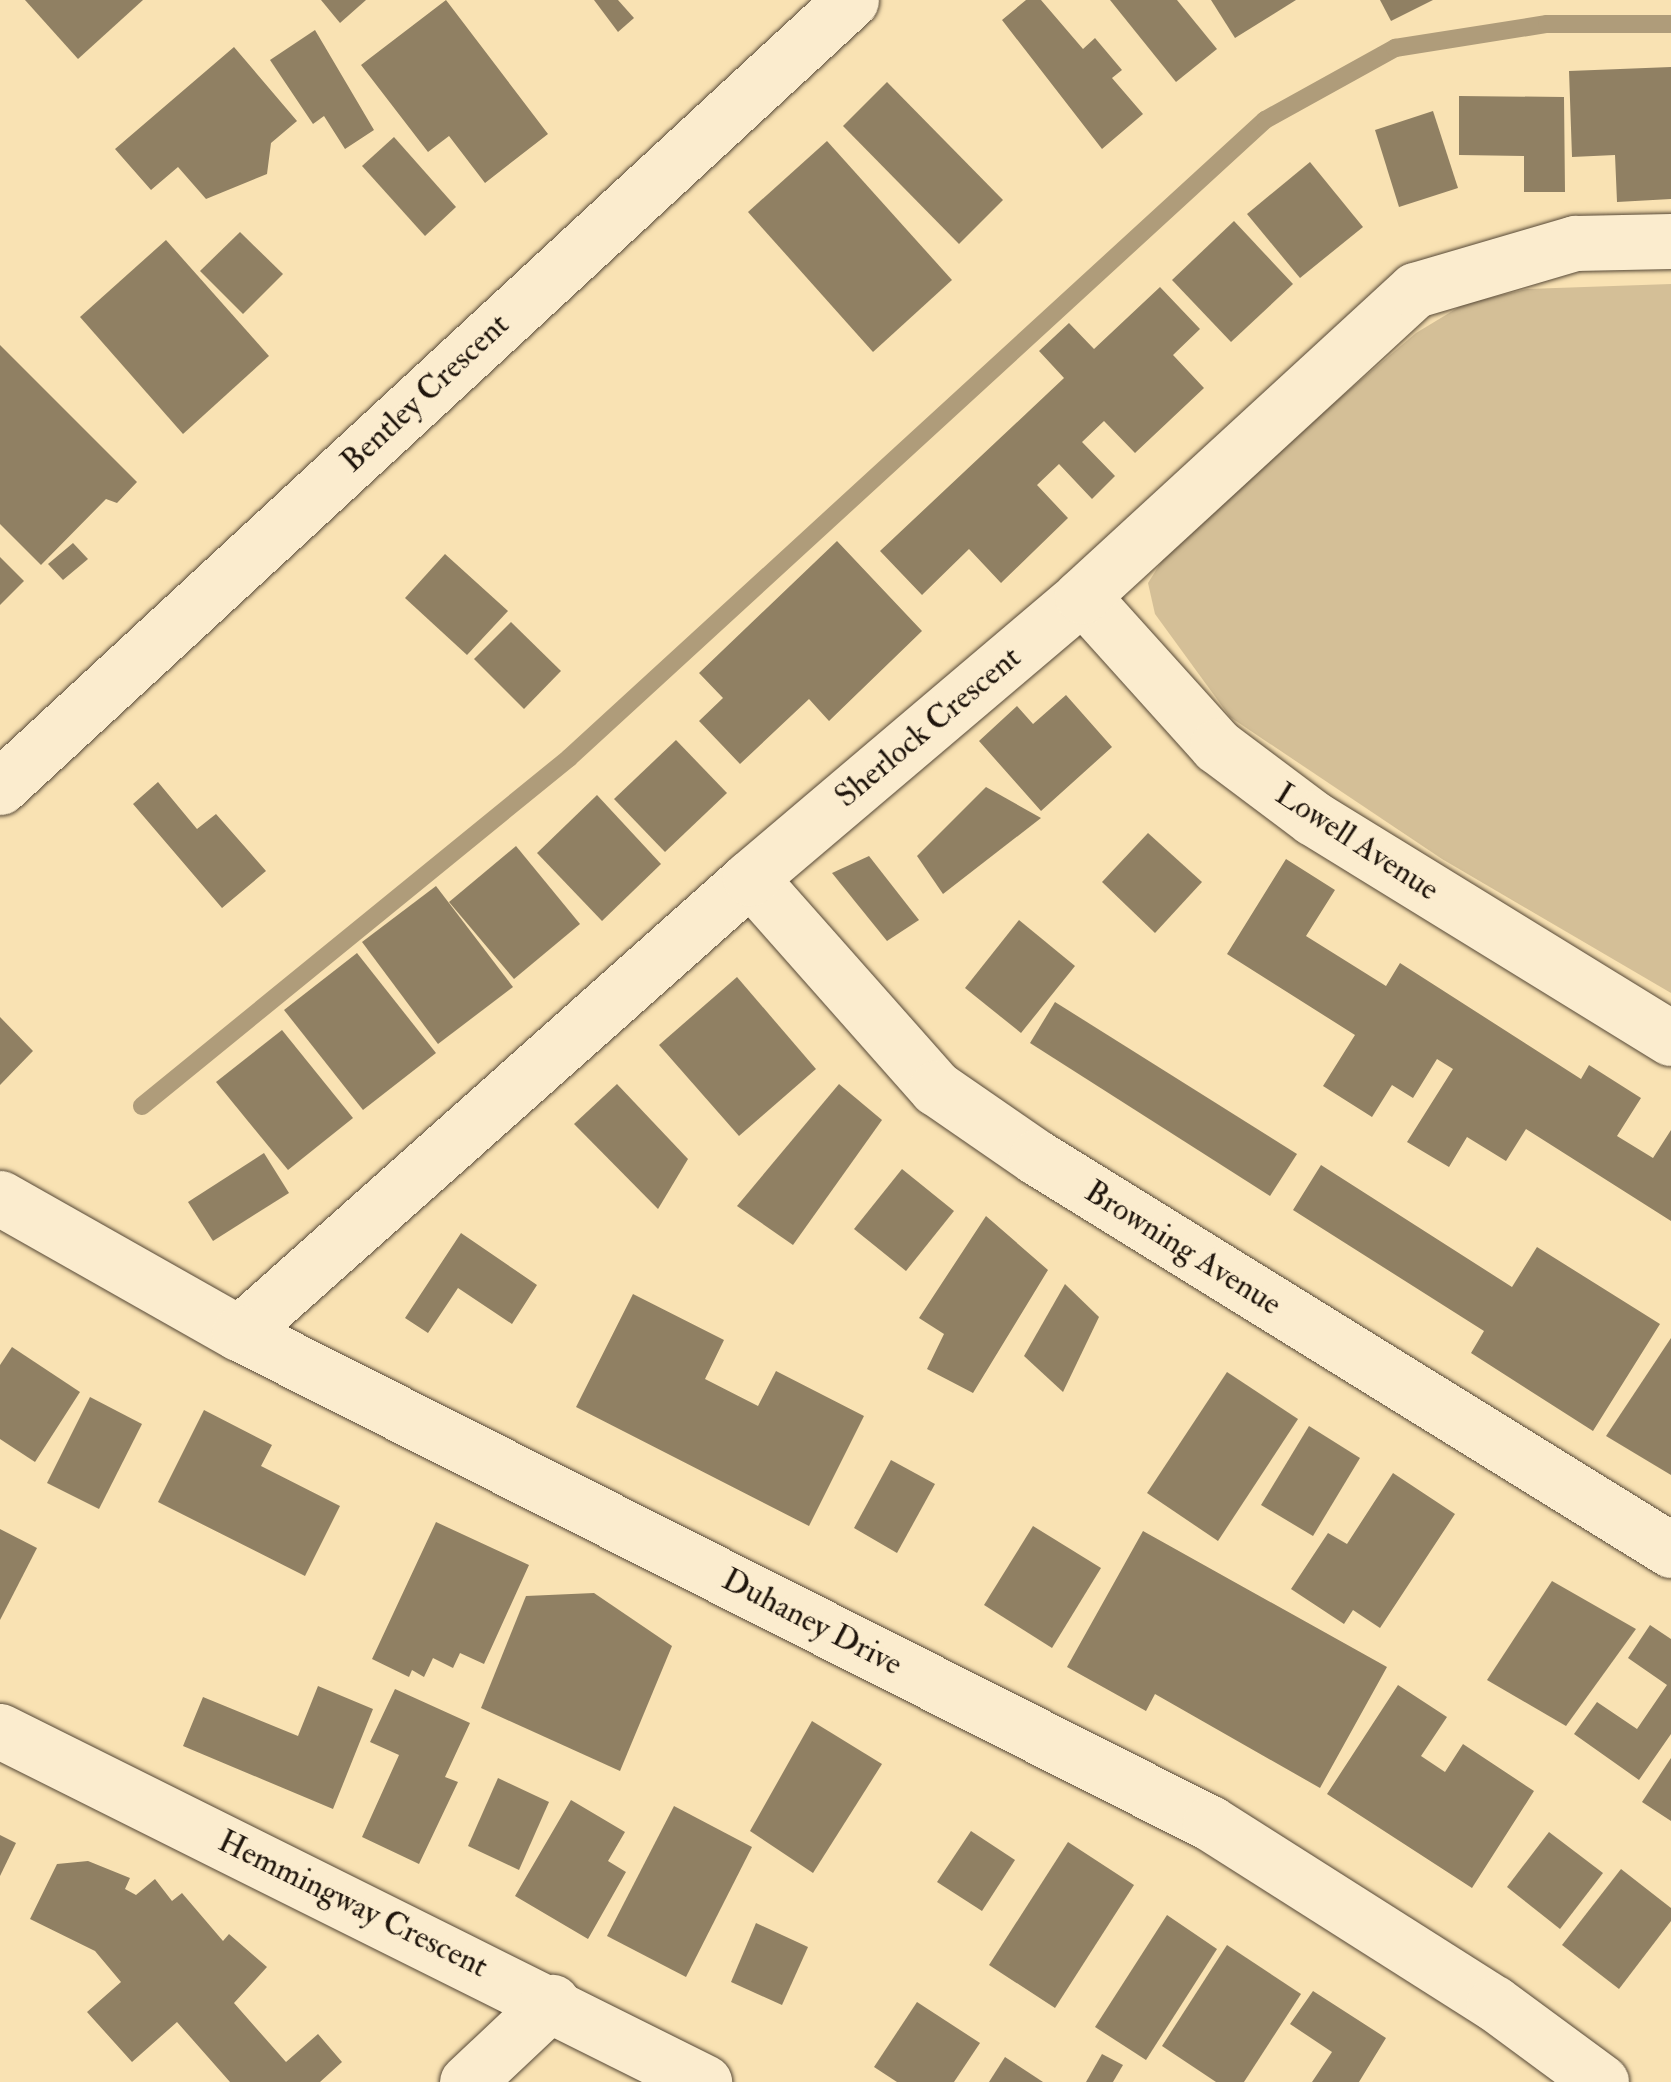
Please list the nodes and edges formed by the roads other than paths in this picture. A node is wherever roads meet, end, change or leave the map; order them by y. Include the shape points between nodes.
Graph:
1 (851, 0) edge
2 (1671, 241) edge
3 (1082, 596) junction
4 (0, 787) edge
5 (750, 878) junction
6 (1671, 1038) edge
7 (0, 1198) edge
8 (239, 1333) junction
9 (1671, 1550) edge
10 (0, 1730) edge
11 (552, 2002) junction
12 (467, 2082) edge
13 (704, 2082) edge
14 (1602, 2082) edge

1 - 4 street, Bentley Crescent
2 - 3 street, Sherlock Crescent via 1575,244 1415,290
3 - 5 street, Sherlock Crescent
3 - 6 street, Lowell Avenue via 1217,746 1313,818
5 - 8 street, Sherlock Crescent
5 - 9 street, Browning Avenue via 936,1088 1036,1157
7 - 8 street, Duhaney Drive
8 - 14 street, Duhaney Drive via 1210,1823 1494,2003
10 - 11 street, Hemmingway Crescent
11 - 12 street
11 - 13 street, Hemmingway Crescent

